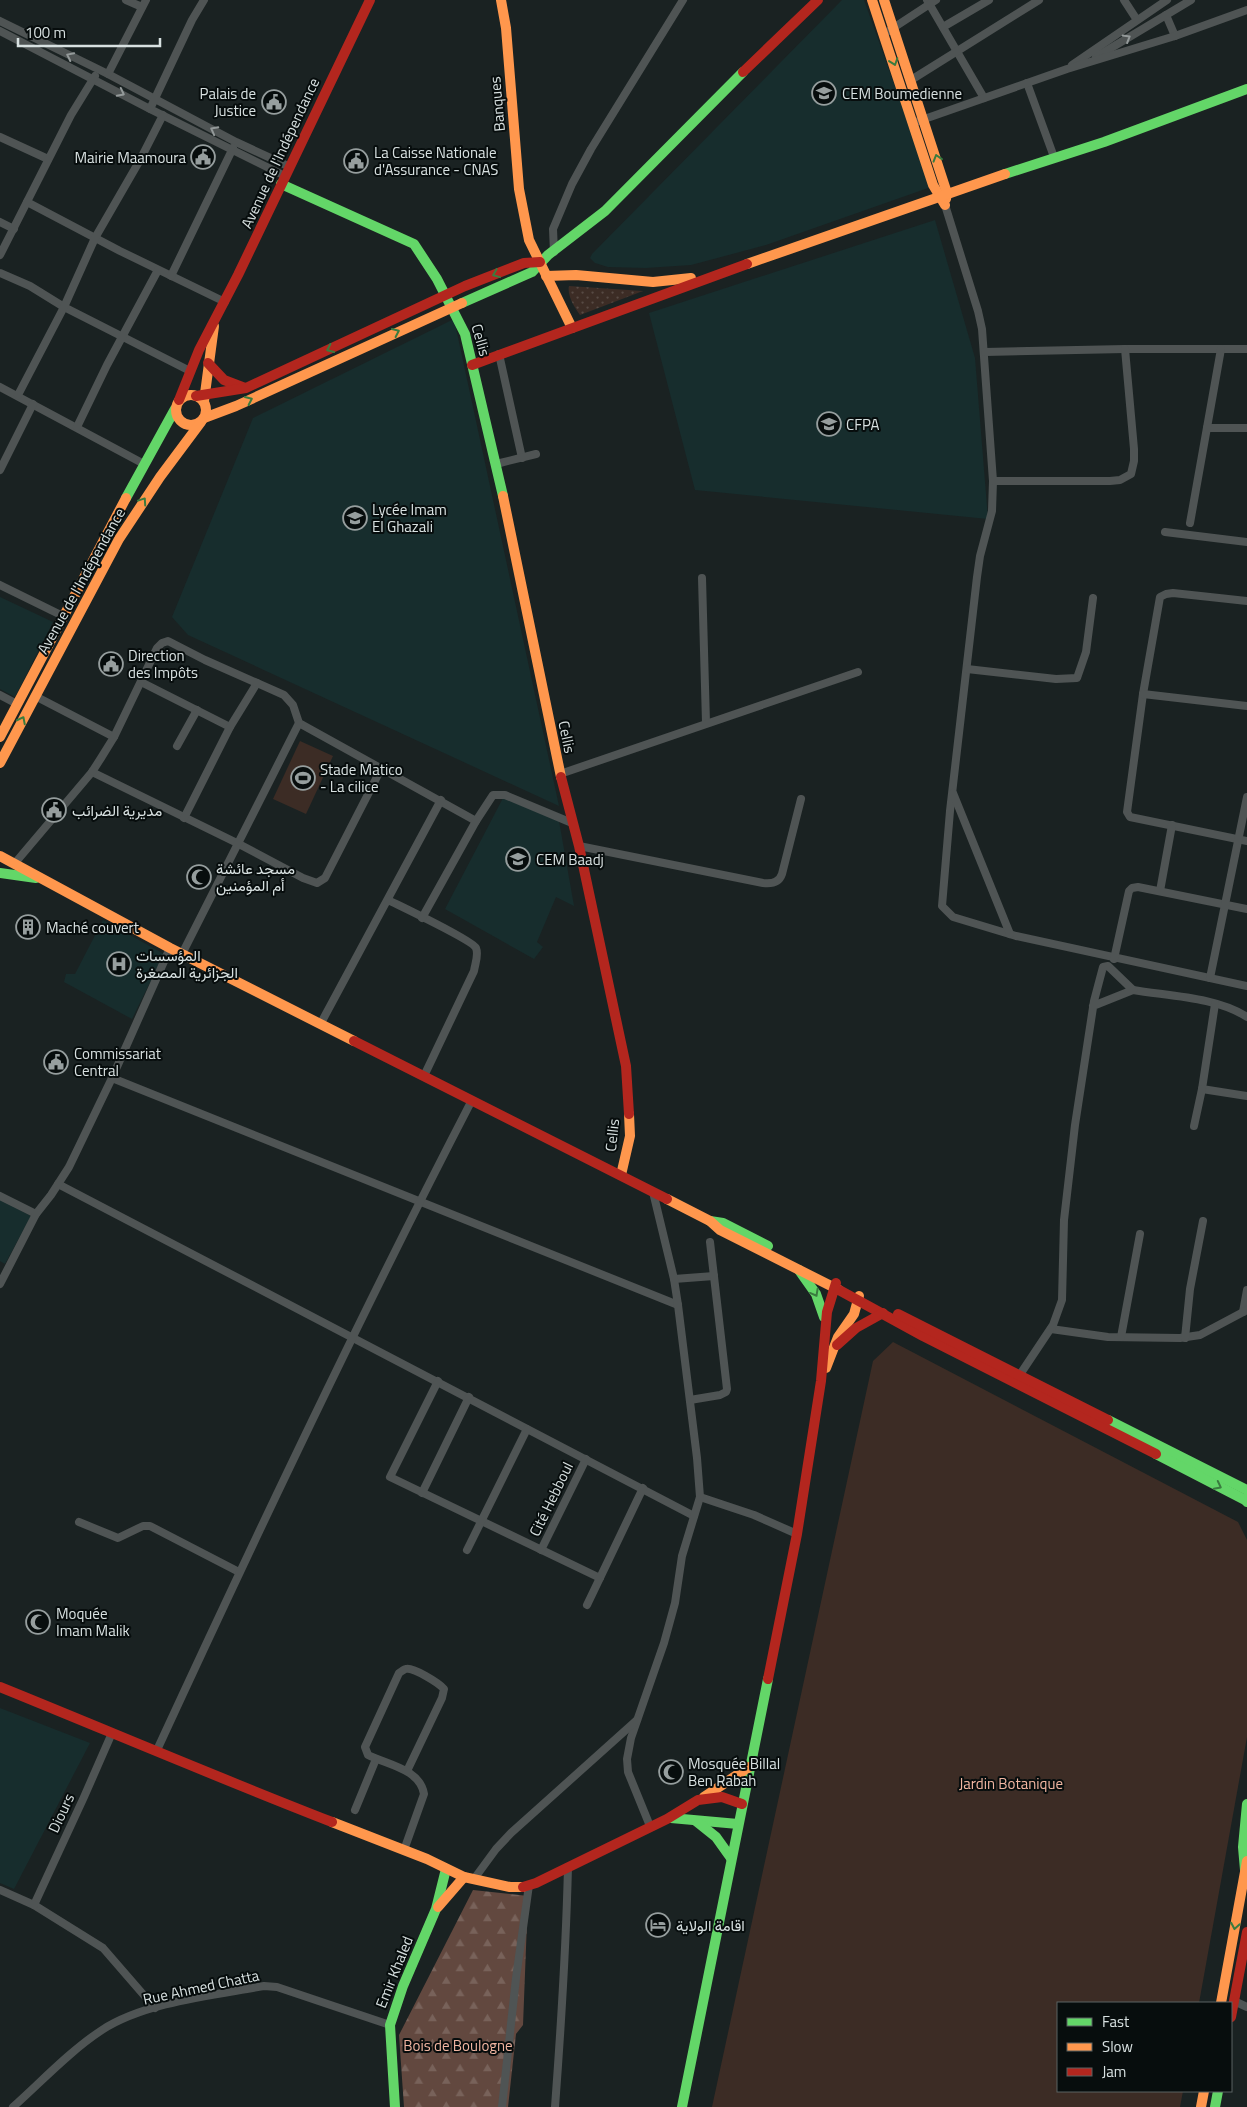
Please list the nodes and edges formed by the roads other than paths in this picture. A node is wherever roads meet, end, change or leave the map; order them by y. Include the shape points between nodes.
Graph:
1 (126, 0) edge
2 (204, 0) edge
3 (370, 0) edge
4 (501, 0) edge
5 (683, 0) edge
6 (818, 0) edge
7 (872, 0) edge
8 (884, 0) edge
9 (989, 0) edge
10 (1039, 0) edge
11 (1124, 0) edge
12 (1168, 0) edge
13 (1191, 0) edge
14 (931, 1) edge
15 (144, 4) edge
16 (1247, 10) edge
17 (1166, 15) junction
18 (1137, 20) junction
19 (0, 21) edge
20 (893, 27) junction
21 (943, 27) junction
22 (0, 31) edge
23 (884, 34) junction
24 (1175, 36) junction
25 (958, 52) junction
26 (1086, 63) junction
27 (1067, 68) junction
28 (98, 70) junction
29 (108, 74) junction
30 (94, 80) junction
31 (911, 80) junction
32 (1027, 83) junction
33 (1247, 89) edge
34 (155, 98) junction
35 (984, 98) junction
36 (150, 110) junction
37 (162, 115) junction
38 (924, 119) junction
39 (913, 123) junction
40 (0, 137) edge
41 (236, 142) junction
42 (232, 150) junction
43 (1054, 157) junction
44 (48, 159) junction
45 (286, 176) junction
46 (942, 195) junction
47 (27, 202) junction
48 (945, 205) joint
49 (0, 222) edge
50 (14, 228) junction
51 (96, 238) junction
52 (554, 252) junction
53 (0, 255) edge
54 (540, 262) junction
55 (158, 270) junction
56 (0, 273) edge
57 (722, 273) junction
58 (171, 276) junction
59 (546, 276) junction
60 (445, 296) junction
61 (225, 302) junction
62 (64, 307) junction
63 (452, 308) junction
64 (216, 318) junction
65 (572, 328) junction
66 (122, 336) junction
67 (1125, 348) junction
68 (1221, 349) junction
69 (1247, 349) edge
70 (985, 352) junction
71 (499, 354) junction
72 (208, 363) junction
73 (472, 365) junction
74 (190, 371) junction
75 (0, 387) edge
76 (246, 388) junction
77 (18, 395) junction
78 (201, 398) junction
79 (33, 404) junction
80 (177, 405) junction
81 (202, 420) junction
82 (77, 427) junction
83 (1207, 428) junction
84 (1247, 428) edge
85 (536, 454) dead end
86 (522, 458) junction
87 (144, 464) junction
88 (496, 464) junction
89 (0, 470) edge
90 (993, 481) junction
91 (1190, 523) dead end
92 (1165, 532) dead end
93 (1247, 542) edge
94 (702, 578) dead end
95 (0, 585) edge
96 (1094, 598) dead end
97 (1247, 601) edge
98 (65, 617) junction
99 (967, 669) junction
100 (858, 672) dead end
101 (141, 682) junction
102 (258, 683) junction
103 (1143, 694) junction
104 (0, 695) edge
105 (35, 696) junction
106 (17, 704) junction
107 (1247, 706) edge
108 (197, 710) junction
109 (299, 723) junction
110 (706, 723) junction
111 (230, 727) junction
112 (0, 737) edge
113 (114, 737) junction
114 (178, 746) dead end
115 (0, 763) edge
116 (381, 769) junction
117 (92, 772) junction
118 (560, 774) junction
119 (953, 791) junction
120 (1247, 797) edge
121 (801, 798) dead end
122 (441, 800) junction
123 (184, 818) junction
124 (476, 821) junction
125 (572, 823) junction
126 (1172, 825) junction
127 (1238, 839) junction
128 (1247, 841) edge
129 (238, 843) junction
130 (579, 846) junction
131 (0, 856) edge
132 (16, 863) junction
133 (0, 873) edge
134 (42, 879) junction
135 (1160, 891) junction
136 (388, 900) junction
137 (1225, 904) junction
138 (1247, 909) edge
139 (422, 918) junction
140 (1010, 934) junction
141 (170, 948) junction
142 (182, 954) junction
143 (1114, 959) junction
144 (1210, 978) junction
145 (1247, 986) edge
146 (1133, 990) junction
147 (1215, 1004) junction
148 (1094, 1006) junction
149 (1247, 1017) edge
150 (321, 1023) junction
151 (424, 1076) junction
152 (112, 1078) junction
153 (1202, 1089) junction
154 (1247, 1096) edge
155 (472, 1100) junction
156 (1194, 1126) dead end
157 (621, 1175) junction
158 (58, 1184) junction
159 (653, 1192) junction
160 (0, 1196) edge
161 (419, 1202) junction
162 (36, 1214) junction
163 (710, 1221) junction
164 (1203, 1221) dead end
165 (1140, 1234) dead end
166 (710, 1242) dead end
167 (797, 1268) junction
168 (714, 1276) junction
169 (674, 1279) junction
170 (0, 1284) edge
171 (836, 1284) junction
172 (1247, 1290) edge
173 (858, 1297) junction
174 (678, 1305) junction
175 (1245, 1311) edge
176 (883, 1313) junction
177 (826, 1321) junction
178 (1051, 1329) junction
179 (1122, 1337) junction
180 (352, 1338) junction
181 (1185, 1338) junction
182 (833, 1349) junction
183 (1019, 1376) junction
184 (438, 1381) junction
185 (821, 1381) junction
186 (469, 1397) junction
187 (690, 1400) junction
188 (526, 1429) junction
189 (586, 1459) junction
190 (643, 1488) junction
191 (422, 1492) junction
192 (700, 1496) junction
193 (1246, 1498) edge
194 (694, 1516) junction
195 (481, 1521) junction
196 (79, 1522) dead end
197 (796, 1534) junction
198 (468, 1550) dead end
199 (541, 1550) junction
200 (239, 1572) junction
201 (600, 1578) junction
202 (587, 1605) dead end
203 (0, 1687) edge
204 (637, 1720) junction
205 (112, 1733) junction
206 (157, 1750) junction
207 (376, 1759) junction
208 (749, 1767) junction
209 (407, 1771) junction
210 (698, 1800) junction
211 (742, 1804) junction
212 (1247, 1804) edge
213 (355, 1810) dead end
214 (686, 1816) junction
215 (668, 1818) junction
216 (738, 1824) junction
217 (650, 1826) junction
218 (404, 1850) junction
219 (732, 1858) junction
220 (1246, 1866) edge
221 (568, 1867) junction
222 (446, 1868) junction
223 (469, 1878) junction
224 (529, 1885) junction
225 (0, 1890) edge
226 (34, 1905) junction
227 (436, 1909) junction
228 (1247, 1932) edge
229 (1234, 2001) junction
230 (1221, 2002) edge
231 (1247, 2007) edge
232 (155, 2008) junction
233 (1232, 2012) edge
234 (390, 2025) junction
235 (1204, 2092) edge
236 (1218, 2092) edge
237 (13, 2107) edge
238 (395, 2107) edge
239 (502, 2107) edge
240 (555, 2107) edge
241 (682, 2107) edge
242 (1202, 2107) edge
243 (1215, 2107) edge

1 - 15 street
2 - 34 street
3 - 45 main road, Avenue de l'Indépendance
4 - 54 main road, Banques via 520,189 529,240
5 - 52 street via 572,184 553,229
6 - 52 main road via 605,211
7 - 23 main road
8 - 20 main road
9 - 21 street
10 - 25 street
11 - 18 street
12 - 18 street
13 - 17 street
14 - 20 street
14 - 21 street
15 - 29 street
16 - 24 street
17 - 24 street
26 -> 17 street
18 - 27 street
28 -> 19 street
20 - 23 street
20 - 31 main road
21 - 25 street
22 - 30 street
23 -> 39 main road
24 - 26 street
25 - 31 street
25 - 35 street
26 - 27 street
27 - 32 street
28 - 29 street
28 - 30 street
29 - 34 street
30 -> 36 street
30 - 44 street
31 - 38 main road
32 - 35 street
32 - 43 street
33 - 43 main road
34 - 36 street
41 -> 34 street
35 - 38 street
36 - 37 street
37 - 42 street
37 - 51 street
38 - 39 street
46 -> 38 main road
39 - 46 main road
40 - 44 street
41 - 42 street
41 - 45 street
42 - 45 street
42 - 58 street
43 - 46 main road
44 - 47 street
45 - 60 main road, Cellis via 414,244
45 - 61 main road, Avenue de l'Indépendance
46 - 48 main road
46 - 57 main road
47 - 50 street
47 - 51 street
48 - 70 street via 978,311
49 - 50 street
50 - 53 street
51 - 55 street
51 - 62 street
52 - 54 main road
54 - 59 main road, Banques
54 -> 60 main road via 524,264
54 - 63 main road via 525,277
55 - 58 street
55 - 66 street
56 - 62 street via 30,286
57 - 59 main road via 653,282 576,275
57 - 65 main road
58 - 61 street
59 - 65 main road, Banques
60 - 63 main road, Cellis
60 -> 76 main road
61 - 64 main road, Avenue de l'Indépendance
62 - 66 street
62 - 77 street
63 - 73 main road, Cellis via 465,334
81 -> 63 main road
64 - 72 main road, Avenue de l'Indépendance
64 - 74 main road, Avenue de l'Indépendance
65 - 71 main road
66 - 74 street
66 - 82 street
67 - 68 street
67 - 70 street
67 - 90 street via 1134,449 1131,474 1110,481
68 - 69 street
68 - 83 street
70 - 90 street
71 - 73 main road
71 - 86 street
72 - 76 main road via 220,378
72 - 78 main road, Avenue de l'Indépendance
73 - 88 main road, Cellis
74 - 80 main road, Avenue de l'Indépendance
75 - 77 street
76 - 78 main road
77 - 79 street
78 - 80 main road via 187,396
78 - 81 main road via 206,410
79 - 82 street
79 - 89 street
80 - 81 main road via 178,419 186,425 192,426
80 - 87 main road, Avenue de l'Indépendance
105 -> 81 main road, Avenue de l'Indépendance via 119,539
82 - 87 street
83 - 84 street
83 - 91 street
85 - 86 street
86 - 88 street
87 - 98 main road, Avenue de l'Indépendance
88 - 118 main road, Cellis
90 - 99 street via 992,510 980,556
92 - 93 street
94 - 110 street
95 - 98 street
96 - 99 street via 1086,652 1077,678 1056,679
97 - 103 street via 1174,593 1160,597
98 - 106 main road, Avenue de l'Indépendance
99 - 119 street
100 - 110 street
101 - 102 street via 157,648 168,641
101 - 108 street
101 - 113 street
102 - 109 street via 284,695
102 - 111 street
103 - 107 street
103 - 126 street via 1127,814
104 - 106 street
105 - 113 street
115 -> 105 main road, Avenue de l'Indépendance
106 - 112 main road, Avenue de l'Indépendance
108 - 111 street
108 - 114 street
109 - 116 street
109 - 129 street
110 - 118 street
111 - 123 street
113 - 117 street
116 - 122 street
116 - 129 street via 322,881 314,883
117 - 123 street
117 - 132 street
118 - 125 main road, Cellis
119 - 140 street
119 - 140 street via 942,906 953,917
120 - 127 street
121 - 130 street via 782,874 772,883
122 - 124 street
122 - 136 street
123 - 129 street
124 - 125 street via 493,794 497,793
124 - 139 street
125 - 130 main road, Cellis
126 - 127 street
126 - 135 street
127 - 128 street
127 - 137 street
129 - 142 street
130 - 157 main road, Cellis via 626,1066 630,1136
131 - 132 main road
132 - 134 main road
133 - 134 main road
134 - 141 main road
135 - 137 street
135 - 143 street via 1135,887 1128,891
136 - 139 street
136 - 150 street
137 - 138 street
137 - 144 street
139 - 151 street via 466,939 476,948 477,954 474,971
140 - 143 street
141 - 142 main road
141 - 152 street
142 - 150 main road
143 - 144 street
144 - 145 street
146 - 147 street
146 - 148 street
146 - 148 street via 1105,966 1098,979
147 - 149 street
147 - 153 street
148 - 178 street via 1064,1220 1062,1300
150 - 151 main road
151 - 155 main road
152 - 158 street via 69,1168
152 - 161 street
153 - 154 street
153 - 156 street
155 - 157 main road
155 - 161 street
157 - 159 main road
158 - 162 street
158 - 180 street
159 - 163 main road
159 - 169 street
160 - 162 street
161 - 174 street
161 - 180 street
162 - 170 street
163 - 167 main road via 720,1230
163 - 171 main road via 723,1223
164 - 181 street via 1190,1289
165 - 179 street
166 - 168 street
167 - 171 main road
167 -> 177 main road via 816,1294
168 - 169 street
168 - 187 street via 727,1389 720,1395
169 - 174 street
171 - 173 main road
171 - 177 main road
172 - 175 street
173 - 176 main road
173 - 182 main road via 851,1318
173 - 183 main road
174 - 187 street
175 - 181 street via 1200,1335
176 - 182 main road via 856,1328
176 -> 193 main road
177 - 185 main road
178 - 179 street
178 - 183 street
179 - 181 street
180 - 184 street
180 - 200 street
182 - 185 main road
183 - 193 main road
184 - 186 street
184 - 191 street via 390,1478
185 - 197 main road
186 - 188 street
186 - 191 street
187 - 192 street
188 - 189 street
188 - 195 street
189 - 190 street
189 - 199 street, Cité Hebboul
190 - 194 street
190 - 201 street
191 - 195 street
192 - 194 street
192 - 197 street
194 - 204 street via 664,1643
195 - 198 street
195 - 199 street
196 - 200 street via 118,1538 150,1526
197 - 208 main road
199 - 201 street
200 - 206 street
201 - 202 street
203 - 205 main road
204 - 217 street via 627,1759 628,1772
204 - 223 street via 511,1833
205 - 206 main road
205 - 226 street, Diours
206 - 218 main road via 212,1775
207 - 209 street
207 - 209 street via 368,1755 365,1747 399,1674 410,1668 444,1688
207 - 213 street
208 - 210 main road
208 - 211 main road
209 - 218 street via 418,1778 424,1794
210 - 211 main road via 722,1797
210 - 215 main road
211 - 216 main road
212 - 220 main road via 1243,1847
214 - 215 main road
214 - 216 main road
214 - 219 main road via 711,1831
215 - 217 main road
216 - 219 main road
217 - 221 main road
218 - 222 main road
219 - 241 main road
220 -> 230 main road
221 - 224 main road
221 - 240 street
222 - 223 main road
222 - 227 main road
223 - 224 main road via 510,1887
223 - 227 main road
224 - 239 street
225 - 226 street
226 - 232 street via 103,1948
227 - 234 main road, Emir Khaled
228 - 229 main road
229 - 231 street
229 - 233 main road
232 - 234 street, Rue Ahmed Chatta via 264,1986 276,1987
232 - 237 street, Rue Ahmed Chatta via 103,2029
234 - 238 main road, Emir Khaled
235 - 242 main road
236 - 243 main road

